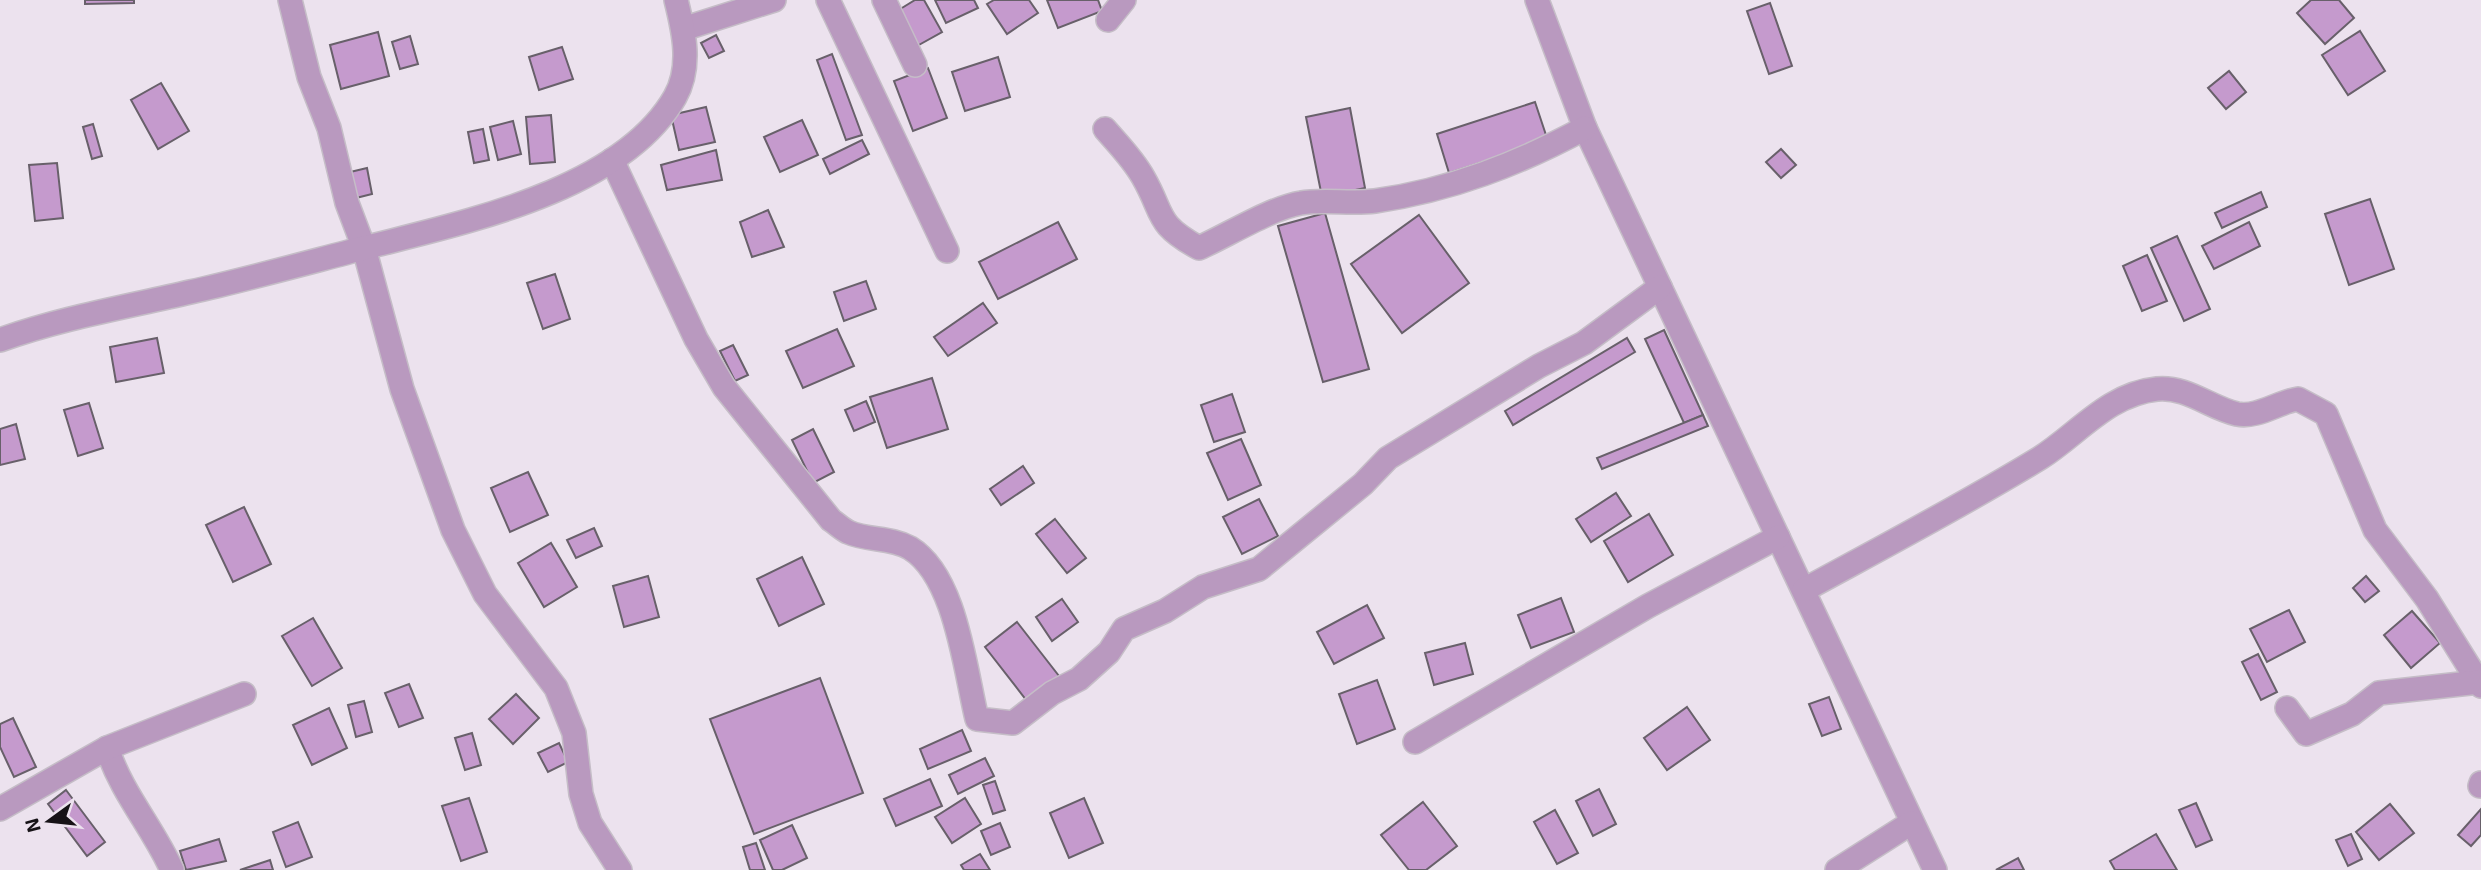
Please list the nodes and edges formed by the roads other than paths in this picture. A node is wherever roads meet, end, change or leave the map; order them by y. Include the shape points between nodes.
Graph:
1 (290, 0) edge
2 (676, 0) edge
3 (774, 0) edge
4 (828, 0) edge
5 (884, 0) edge
6 (1124, 0) edge
7 (1536, 0) edge
8 (1108, 20) dead end
9 (683, 29) junction
10 (915, 65) dead end
11 (1585, 128) junction
12 (1105, 129) dead end
13 (612, 160) junction
14 (364, 248) junction
15 (947, 251) dead end
16 (1660, 287) junction
17 (0, 340) edge
18 (1778, 537) junction
19 (1804, 590) junction
20 (2480, 684) edge
21 (244, 694) dead end
22 (2287, 708) dead end
23 (1415, 742) dead end
24 (107, 747) junction
25 (0, 809) edge
26 (1911, 823) junction
27 (172, 870) edge
28 (620, 870) edge
29 (1837, 870) edge
30 (1935, 870) edge

1 - 14 street via 309,77
2 - 9 street
3 - 9 street
4 - 15 street
5 - 10 street
6 - 8 street
7 - 11 street
9 - 13 street via 686,64 676,96 641,140
11 - 12 street via 1523,161 1482,176 1376,201 1302,203 1199,248 1173,234 1144,179
11 - 16 street
13 - 14 street via 510,210
13 - 16 street via 696,340 724,387 831,520 849,533 888,539 911,549 933,570 950,606 977,719 1013,723 1079,679 1109,652 1124,629 1203,587 1259,569 1388,458 1584,343
14 - 17 street via 272,274 56,322
14 - 28 street via 402,389 453,530 485,594 556,688 574,733 581,794 590,823
16 - 18 street
18 - 19 street
18 - 23 street via 1627,617
19 - 20 street via 1980,494 2120,401 2157,389 2182,391 2238,414 2298,399 2326,414 2375,530 2427,599
19 - 26 street
20 - 22 street via 2379,693 2352,714 2306,734
21 - 24 street
24 - 25 street
24 - 27 street via 117,778
26 - 29 street
26 - 30 street

